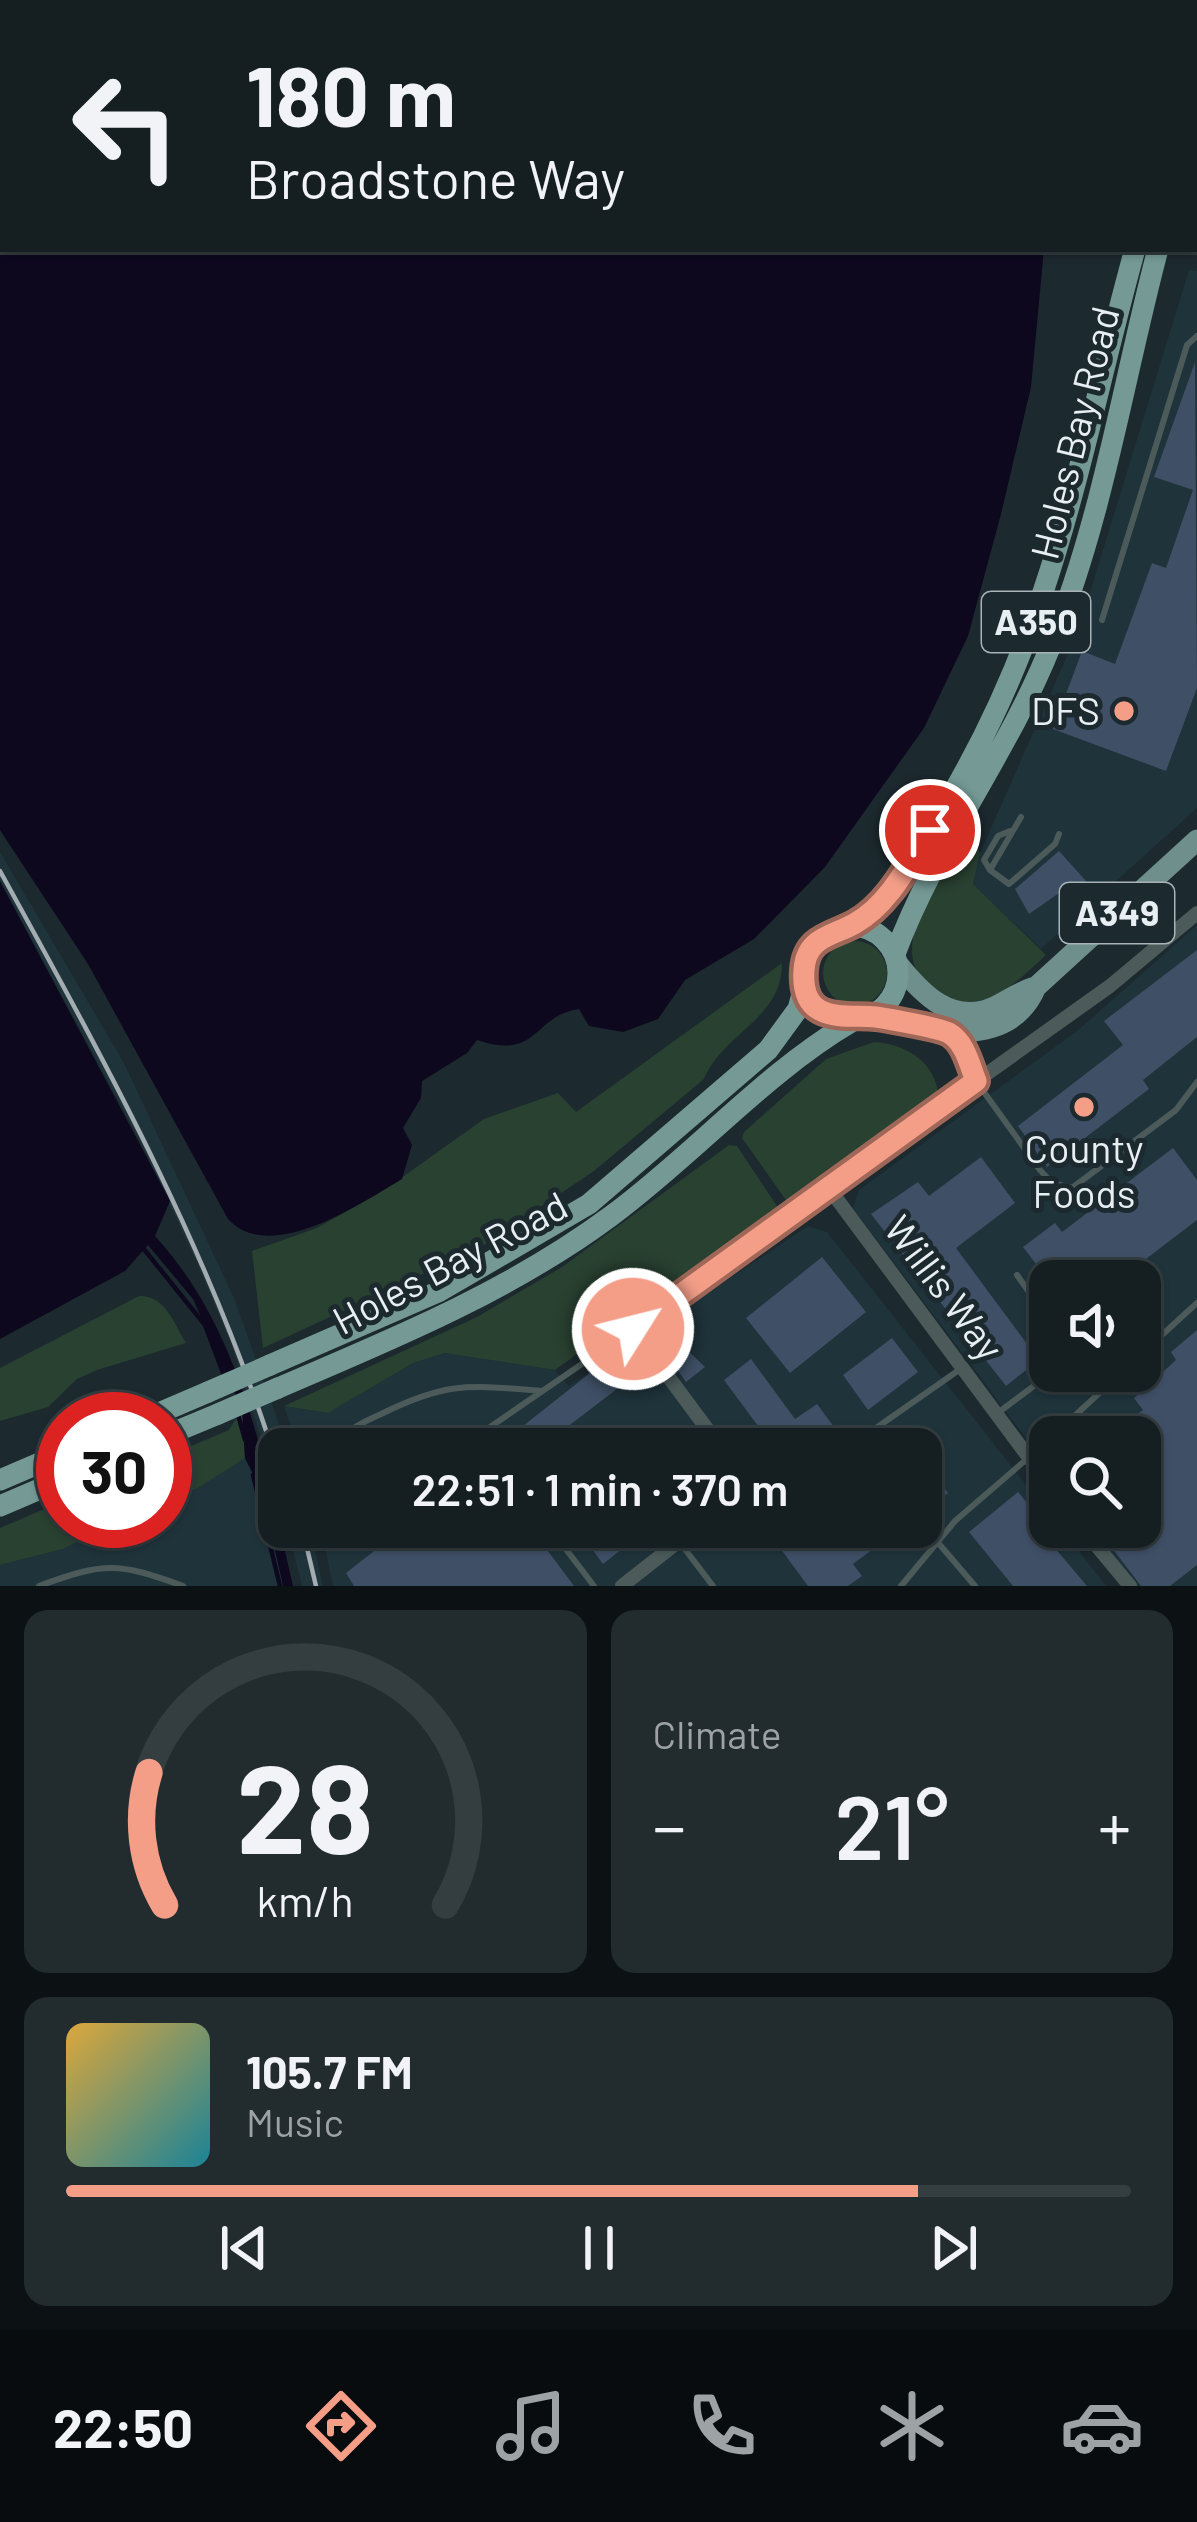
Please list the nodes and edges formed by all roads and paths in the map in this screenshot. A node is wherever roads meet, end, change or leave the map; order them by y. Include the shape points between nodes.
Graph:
1 (1135, 252) edge
2 (1157, 252) edge
3 (1197, 336) edge
4 (1102, 620) dead end
5 (1021, 817) dead end
6 (1059, 834) dead end
7 (1197, 840) edge
8 (1197, 913) edge
9 (851, 926) junction
10 (896, 959) junction
11 (805, 982) junction
12 (1036, 987) junction
13 (862, 1018) junction
14 (949, 1032) junction
15 (976, 1081) junction
16 (1197, 1082) edge
17 (828, 1187) junction
18 (1017, 1275) dead end
19 (1029, 1292) edge
20 (1197, 1304) edge
21 (633, 1329) junction
22 (1161, 1336) edge
23 (962, 1368) junction
24 (1029, 1390) edge
25 (542, 1391) junction
26 (1100, 1392) edge
27 (192, 1399) edge
28 (997, 1414) junction
29 (1075, 1416) edge
30 (192, 1425) edge
31 (356, 1428) edge
32 (488, 1428) edge
33 (706, 1428) edge
34 (876, 1428) edge
35 (1029, 1458) joint
36 (36, 1465) edge
37 (0, 1480) edge
38 (36, 1491) edge
39 (0, 1506) edge
40 (942, 1542) edge
41 (942, 1547) edge
42 (565, 1548) edge
43 (671, 1548) edge
44 (684, 1548) edge
45 (937, 1548) edge
46 (1098, 1548) edge
47 (39, 1586) edge
48 (183, 1586) edge
49 (594, 1586) edge
50 (622, 1586) edge
51 (713, 1586) edge
52 (901, 1586) edge
53 (975, 1586) edge
54 (1130, 1586) edge

1 - 9 highway, Holes Bay Road / A350 via 1062,544 1018,668 901,878
2 - 10 highway, Holes Bay Road / A350 via 1064,614
3 - 4 lane via 1187,345
5 - 6 lane via 989,870 1009,884
7 - 12 main road, A349
8 - 15 street
9 - 10 highway via 877,934
9 - 11 highway via 819,939 806,959
10 - 12 main road, A349 via 924,994 954,1011 986,1010
10 - 13 highway via 893,995
11 - 13 highway via 828,1014
11 - 27 highway, Holes Bay Road, bridge via 798,1009 768,1050 589,1204 440,1292
12 - 14 main road, A349 via 1011,1019
13 - 14 main road, A349
13 - 30 highway, Holes Bay Road, bridge via 803,1051 653,1184 563,1250 454,1310
14 - 15 street
15 - 16 lane via 1061,1188 1072,1188 1176,1110
15 - 17 street
17 - 21 street
17 - 23 street, Willis Way
18 - 19 lane
20 - 22 lane
21 - 25 lane
21 - 33 street
23 - 28 street, Willis Way
23 - 34 lane
24 - 28 lane
25 - 31 lane via 429,1389
25 - 32 lane
26 - 29 lane
28 - 35 street, Willis Way
35 - 40 lane
36 - 37 highway
38 - 39 highway
41 - 53 lane
42 - 49 lane
43 - 50 street
44 - 51 lane
45 - 52 lane
46 - 54 street
47 - 48 lane via 123,1564

